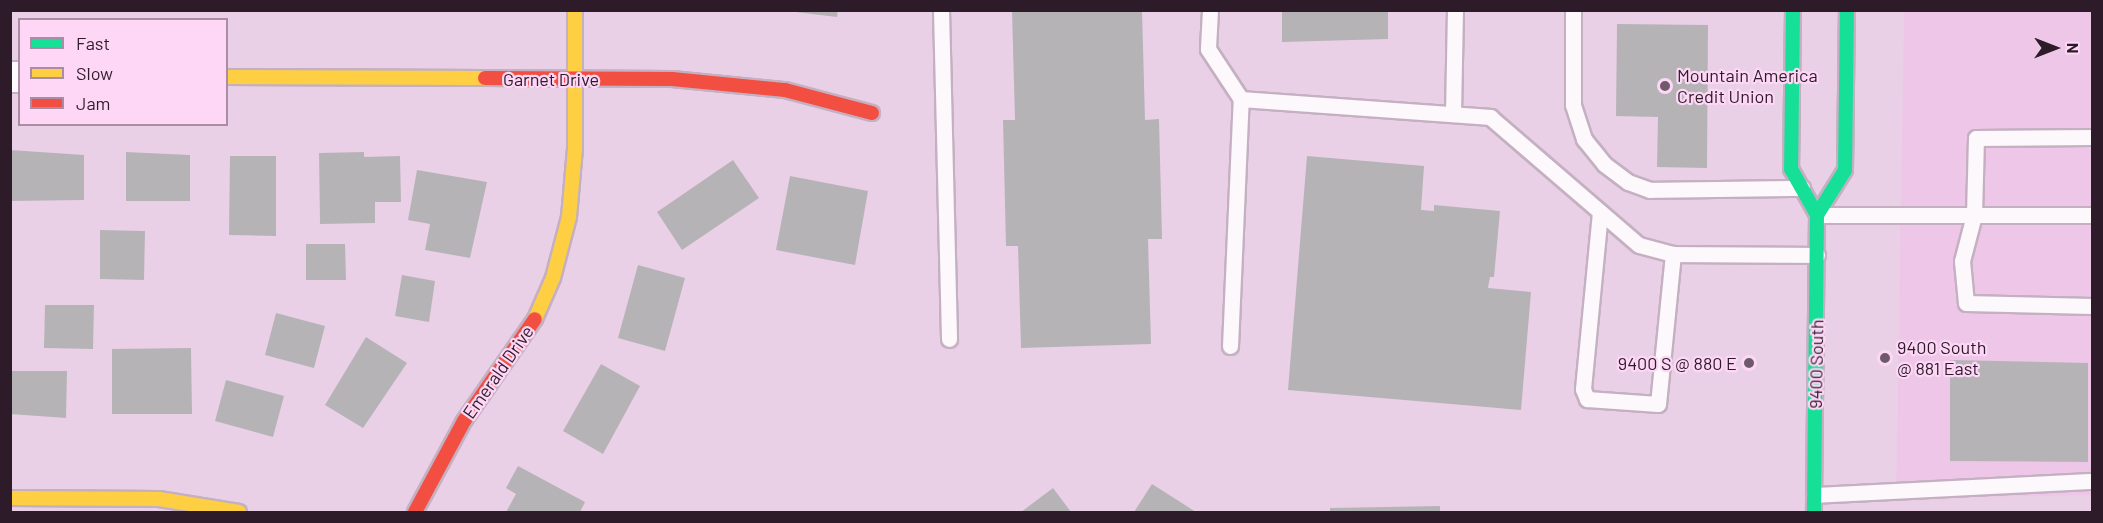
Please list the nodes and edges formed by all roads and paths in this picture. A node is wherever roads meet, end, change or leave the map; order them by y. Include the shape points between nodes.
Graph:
1 (574, 10) edge
2 (941, 10) edge
3 (1210, 10) edge
4 (1455, 10) edge
5 (1573, 10) edge
6 (1793, 10) edge
7 (1847, 10) edge
8 (228, 78) edge
9 (574, 79) junction
10 (1241, 99) junction
11 (872, 113) dead end
12 (1453, 114) junction
13 (2092, 137) edge
14 (1802, 188) junction
15 (1600, 212) junction
16 (1817, 214) junction
17 (1974, 215) junction
18 (2092, 215) edge
19 (1673, 254) junction
20 (1817, 255) junction
21 (2092, 306) edge
22 (949, 339) dead end
23 (1230, 346) dead end
24 (2092, 482) edge
25 (1814, 495) junction
26 (10, 498) edge
27 (239, 513) edge
28 (415, 513) edge
29 (1814, 513) edge

1 - 9 street, Emerald Drive
2 - 22 lane
3 - 10 lane via 1208,49
4 - 12 lane
5 - 14 lane via 1573,105 1584,139 1604,164 1628,182 1650,190
6 - 14 street, 9400 South via 1791,169
7 - 16 street via 1845,170
8 - 9 street, Garnet Drive
9 - 11 street, Garnet Drive via 729,82 785,90
9 - 28 street, Emerald Drive via 569,217 553,278 529,332 464,420
10 - 12 lane
10 - 23 lane
12 - 15 lane via 1490,117
13 - 17 lane via 1976,138
14 - 16 street, 9400 South
15 - 19 lane via 1639,245
15 - 19 lane via 1583,389 1587,399 1658,404
16 - 17 lane
16 - 20 street, 9400 South
17 - 18 lane
17 - 21 lane via 1962,261 1966,303
19 - 20 lane
20 - 25 street, 9400 South
24 - 25 lane
25 - 29 street, 9400 South
26 - 27 street via 159,499

